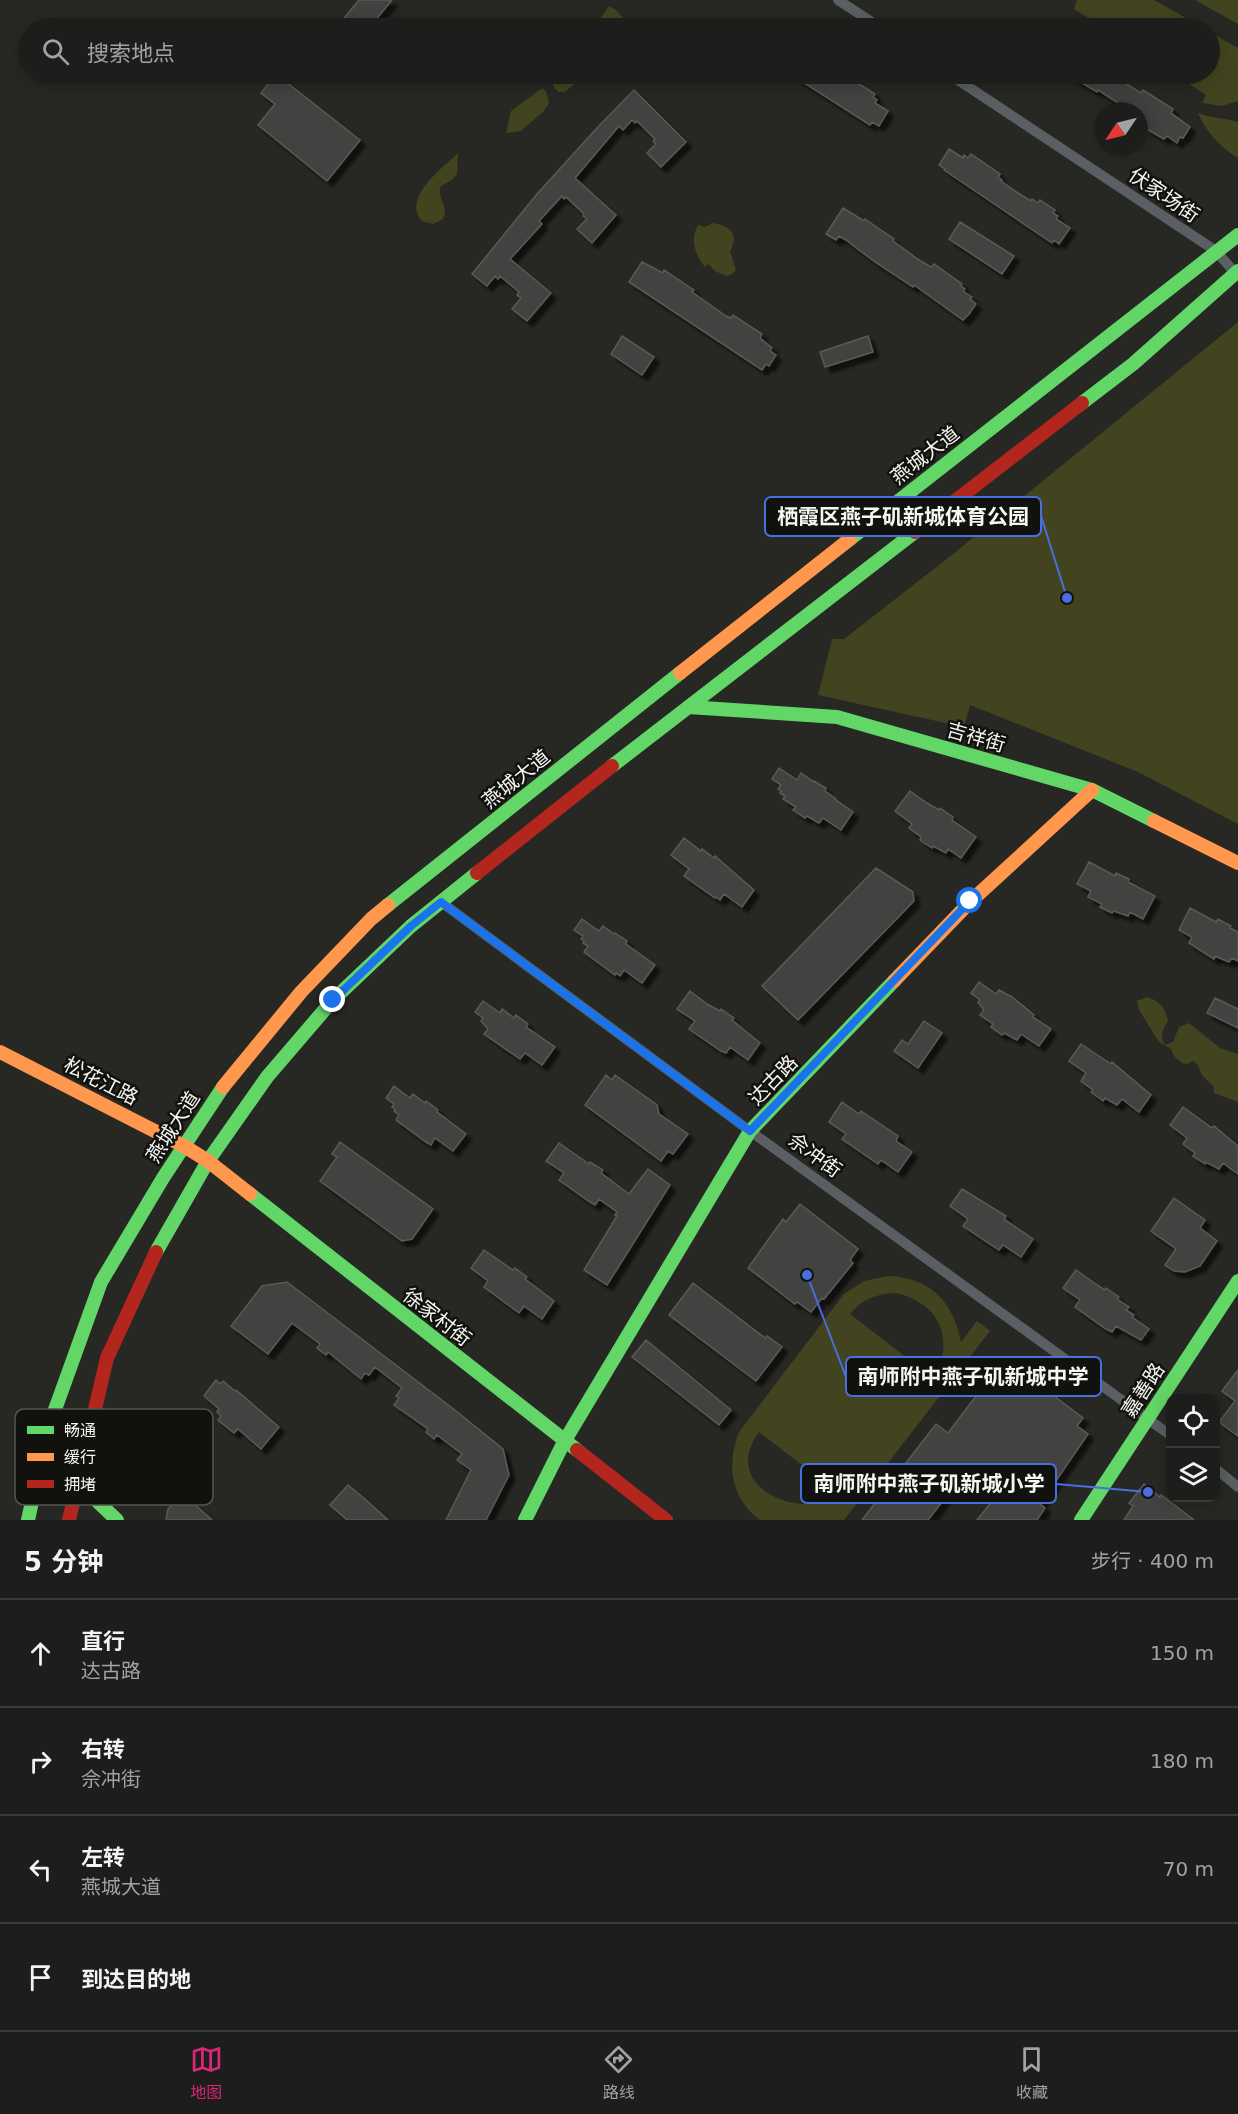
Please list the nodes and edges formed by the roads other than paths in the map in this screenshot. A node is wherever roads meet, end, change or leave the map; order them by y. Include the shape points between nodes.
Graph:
1 (838, 0) edge
2 (866, 18) edge
3 (964, 84) edge
4 (1238, 235) edge
5 (1216, 251) junction
6 (1237, 272) edge
7 (688, 707) junction
8 (1092, 790) junction
9 (1238, 863) edge
10 (441, 902) junction
11 (0, 1052) edge
12 (750, 1131) junction
13 (184, 1146) junction
14 (208, 1161) junction
15 (1238, 1281) edge
16 (55, 1409) edge
17 (94, 1409) edge
18 (1148, 1418) junction
19 (1166, 1432) edge
20 (564, 1442) junction
21 (1220, 1473) edge
22 (1238, 1486) edge
23 (31, 1505) edge
24 (72, 1505) edge
25 (101, 1505) edge
26 (28, 1520) edge
27 (69, 1520) edge
28 (117, 1520) edge
29 (525, 1520) edge
30 (666, 1520) edge
31 (1081, 1520) edge

1 - 2 street
3 - 5 street, 伏家场街
4 - 5 main road, 燕城大道
5 - 6 street, 伏家场街
5 - 13 main road, 燕城大道 via 371,919 301,992 231,1076
6 - 7 main road via 1133,364
7 - 8 main road, 吉祥街 via 837,717
7 - 10 main road
8 - 9 main road, 吉祥街
8 - 12 main road, 达古路 via 970,901
10 - 12 street, 佘冲街
10 - 14 main road via 333,1000 267,1077
11 - 13 main road, 松花江路
12 - 18 street, 佘冲街
12 - 20 main road, 达古路
13 - 14 main road, 徐家村街
13 - 16 main road, 燕城大道 via 101,1282
14 - 17 main road via 156,1252 107,1358
14 - 20 main road, 徐家村街
15 - 18 main road, 嘉善路
18 - 19 street, 佘冲街
18 - 31 main road, 嘉善路
20 - 29 main road, 达古路
20 - 30 main road, 徐家村街
21 - 22 street
23 - 26 main road, 燕城大道
24 - 27 main road
25 - 28 main road

